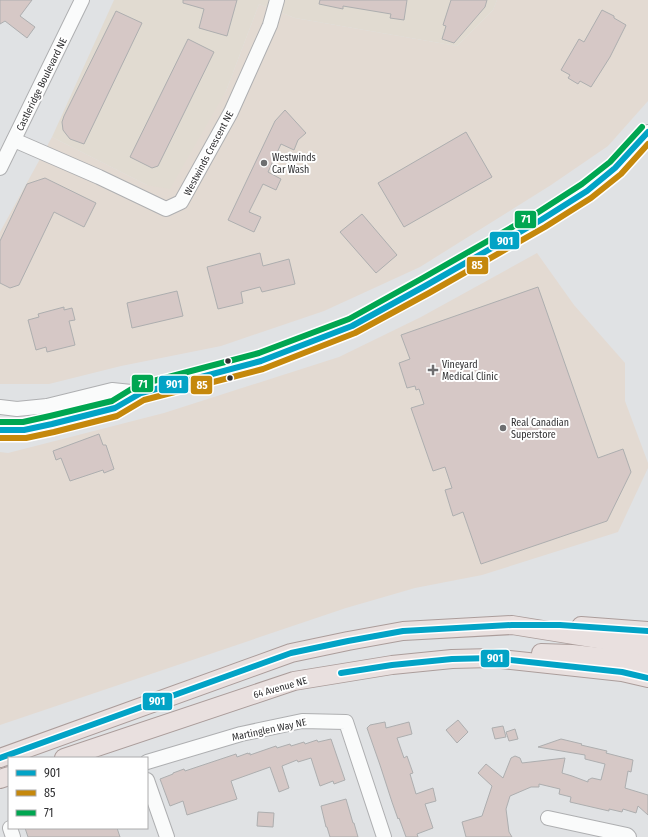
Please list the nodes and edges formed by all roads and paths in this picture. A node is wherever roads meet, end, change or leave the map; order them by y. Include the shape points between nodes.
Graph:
1 (82, 0) edge
2 (277, 0) edge
3 (648, 132) edge
4 (14, 140) junction
5 (0, 168) edge
6 (141, 393) junction
7 (0, 407) edge
8 (0, 430) edge
9 (512, 625) junction
10 (648, 631) edge
11 (648, 647) edge
12 (492, 658) junction
13 (648, 662) edge
14 (648, 678) edge
15 (67, 757) edge
16 (0, 758) edge
17 (148, 762) edge
18 (148, 783) edge
19 (548, 818) dead end
20 (167, 837) edge
21 (384, 837) edge
22 (629, 837) edge

1 - 4 street, Castleridge Boulevard NE
2 - 4 street, Westwinds Crescent NE via 270,25 233,106 182,202 166,209
3 - 6 street via 615,168 587,190 541,220 352,326 261,360
4 - 5 street, Castleridge Boulevard NE
6 - 7 street via 112,390 47,406 18,409
6 - 8 street via 114,408 24,430
9 - 10 main road via 560,625
9 - 11 main road
9 - 16 main road via 403,631 291,653
12 - 13 main road via 525,652
12 - 14 main road, 64 Avenue NE via 622,672
12 - 15 main road, 64 Avenue NE via 392,665 294,681
17 - 21 street, Martinglen Way NE via 241,734 302,720 346,722
18 - 20 street
19 - 22 street

